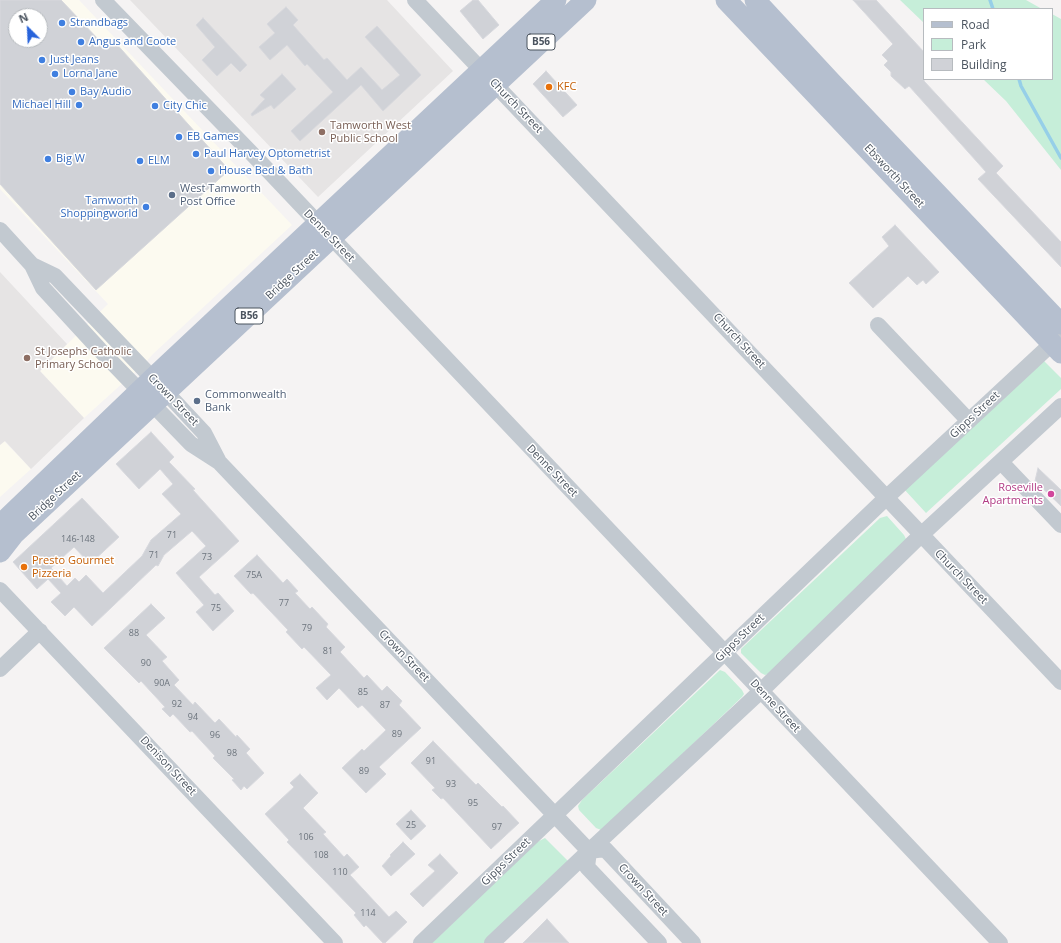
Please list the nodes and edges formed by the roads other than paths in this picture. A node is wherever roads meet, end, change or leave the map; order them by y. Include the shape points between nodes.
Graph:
1 (103, 0) edge
2 (415, 0) edge
3 (556, 0) edge
4 (586, 0) edge
5 (726, 0) edge
6 (754, 0) edge
7 (488, 77) junction
8 (0, 230) edge
9 (325, 231) junction
10 (1061, 324) edge
11 (878, 325) dead end
12 (1058, 344) edge
13 (153, 392) junction
14 (1061, 406) edge
15 (969, 421) junction
16 (1001, 462) junction
17 (887, 497) junction
18 (0, 525) edge
19 (1061, 525) edge
20 (921, 535) junction
21 (0, 552) edge
22 (0, 590) edge
23 (40, 631) junction
24 (725, 653) junction
25 (0, 669) edge
26 (1061, 682) edge
27 (761, 691) junction
28 (555, 815) junction
29 (589, 850) junction
30 (335, 943) edge
31 (421, 943) edge
32 (492, 943) edge
33 (659, 943) edge
34 (693, 943) edge
35 (1000, 943) edge

1 - 9 street, Denne Street
2 - 7 street, Church Street
3 - 7 main road, Bridge Street / B56
4 - 7 main road, Bridge Street / B56
5 - 12 main road, Ebsworth Street
6 - 10 main road, Ebsworth Street
7 - 9 main road, Bridge Street / B56
7 - 17 street, Church Street
8 - 13 street, Crown Street via 32,265 43,288
9 - 13 main road, Bridge Street / B56
9 - 24 street, Denne Street
11 - 15 street
12 - 15 street, Gipps Street
13 - 18 main road, Bridge Street / B56
13 - 21 main road, Bridge Street / B56 via 14,534
13 - 28 street, Crown Street via 191,444 219,462
14 - 16 street
15 - 17 street, Gipps Street
16 - 19 street
16 - 20 street
17 - 20 street, Church Street
17 - 24 street, Gipps Street
20 - 26 street, Church Street
20 - 27 street
22 - 23 street, Denison Street
23 - 25 street
23 - 30 street, Denison Street
24 - 27 street, Denne Street
24 - 28 street, Gipps Street
27 - 29 street
27 - 35 street, Denne Street
28 - 29 street, Crown Street
28 - 31 street, Gipps Street
29 - 32 street
29 - 33 street via 587,866
29 - 34 street, Crown Street via 605,849

